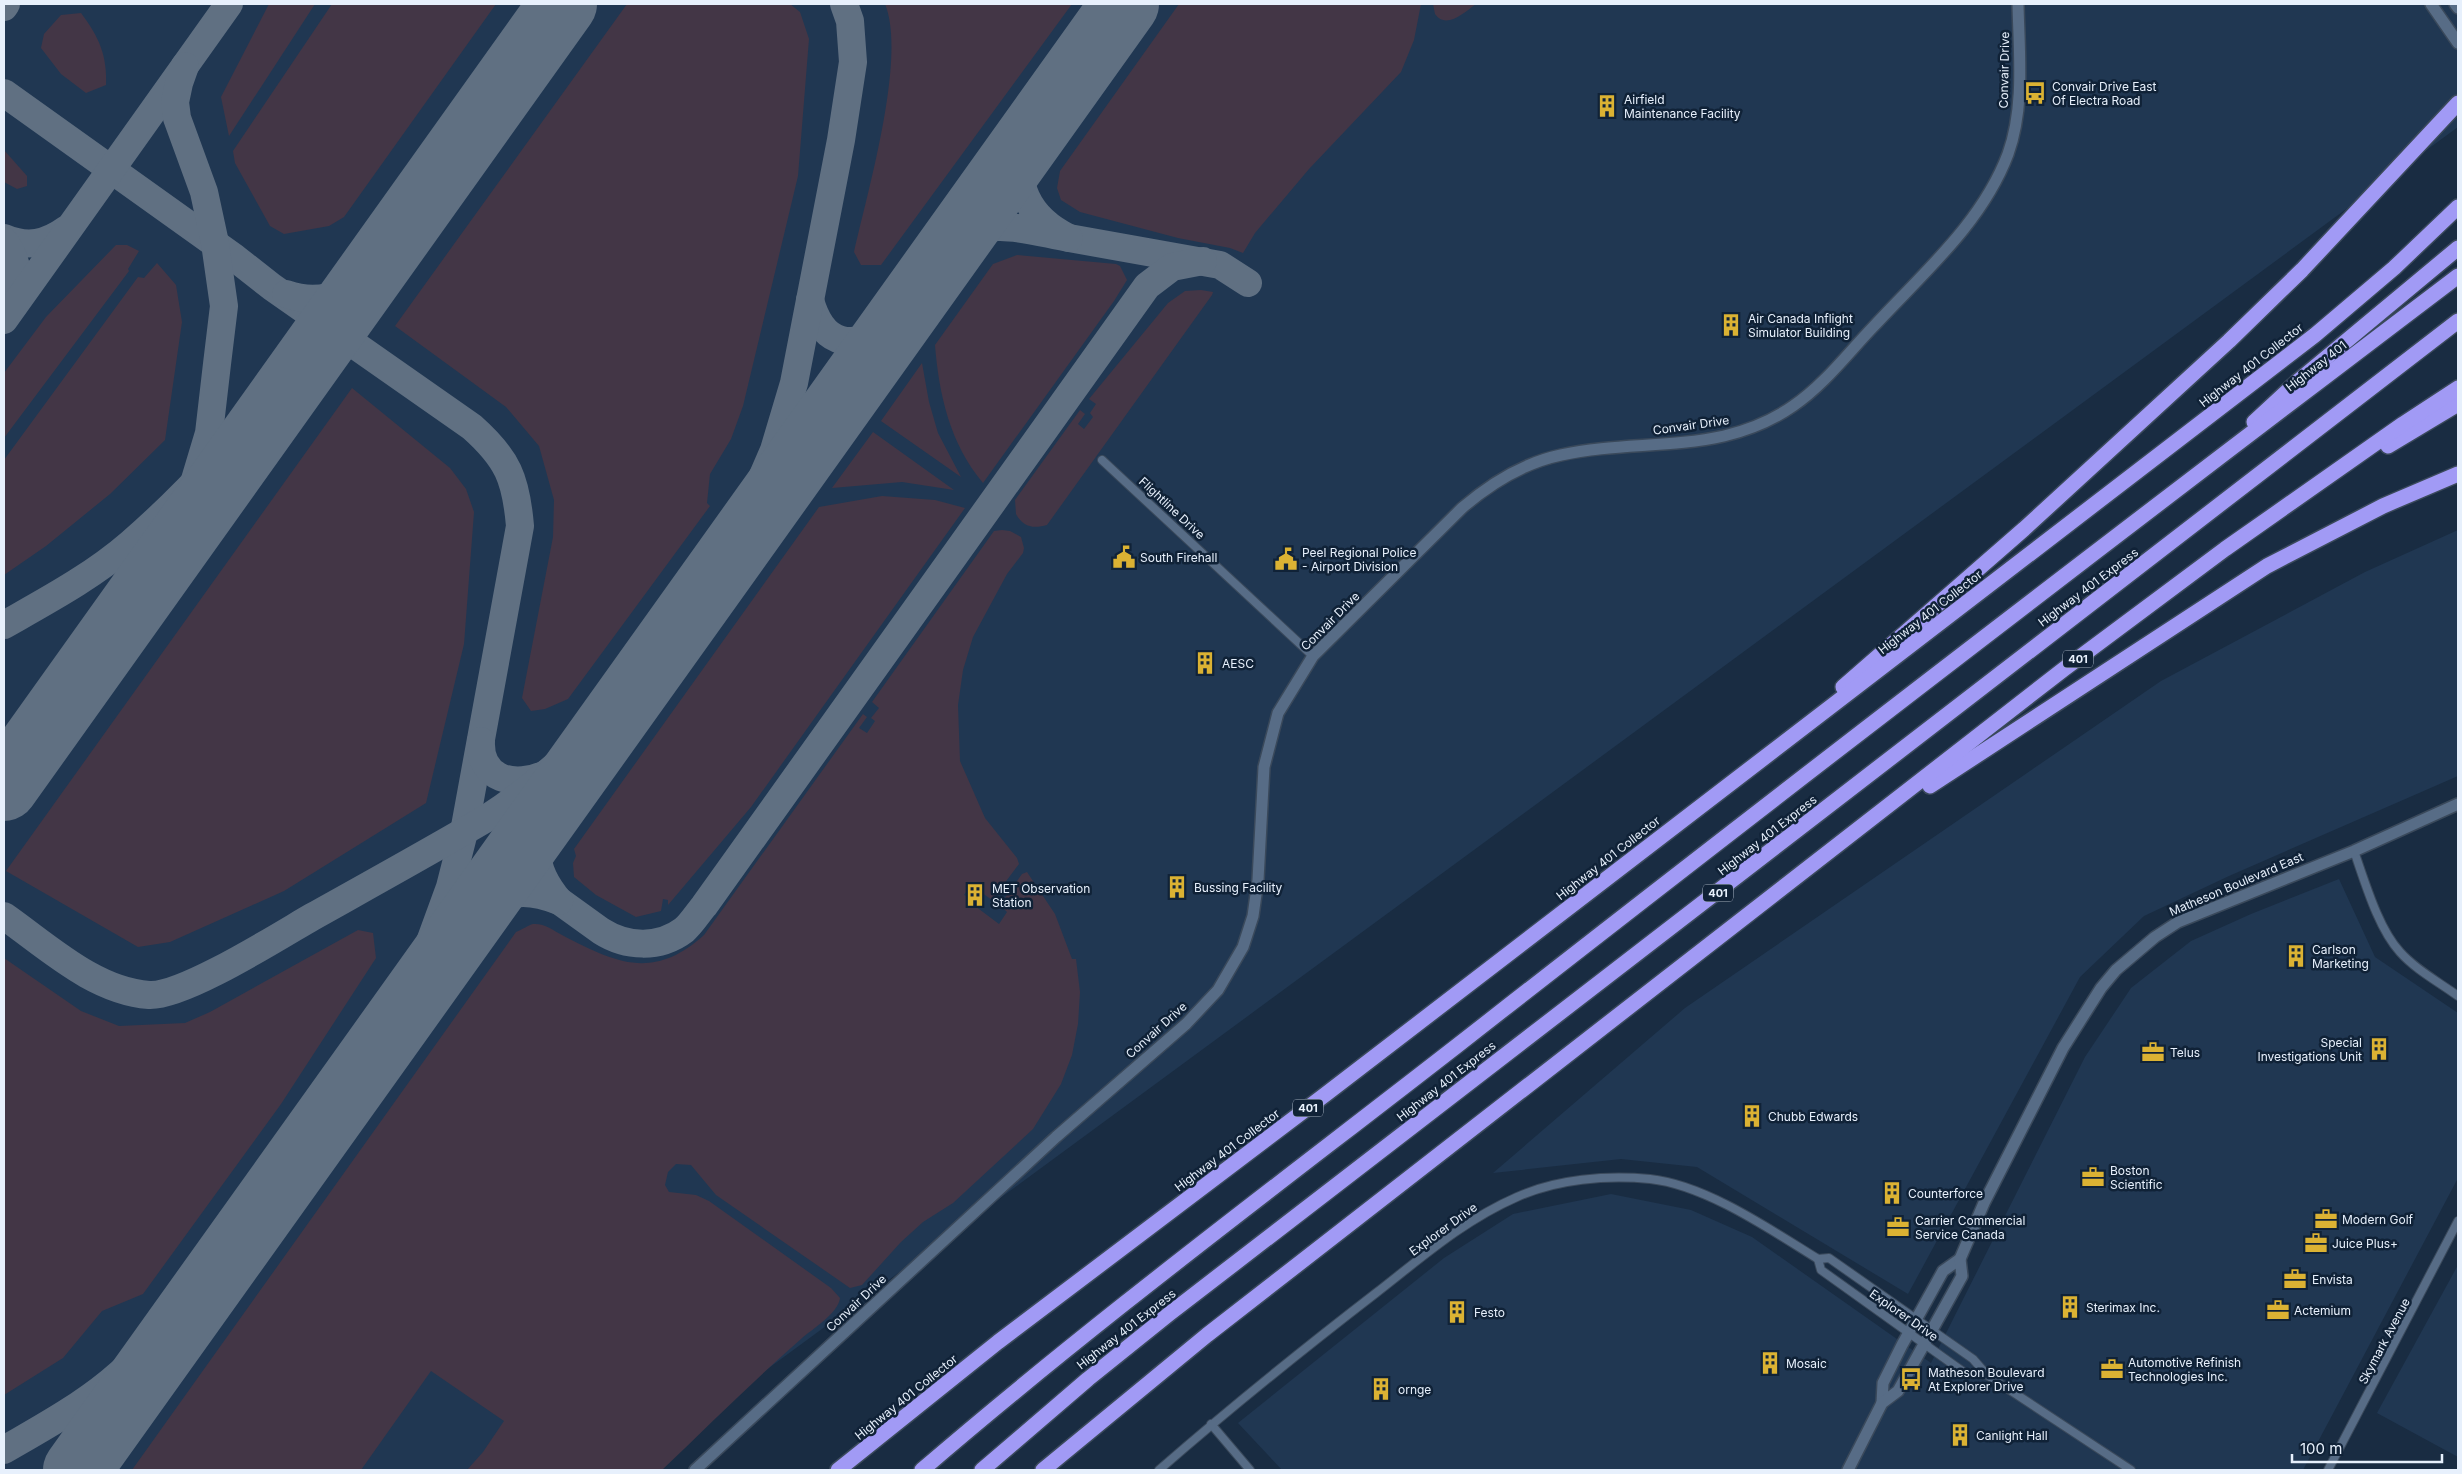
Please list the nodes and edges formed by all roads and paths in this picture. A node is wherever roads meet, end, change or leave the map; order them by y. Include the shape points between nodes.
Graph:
1 (2018, 4) edge
2 (2431, 4) edge
3 (2455, 4) edge
4 (2458, 8) edge
5 (2458, 43) edge
6 (2458, 103) edge
7 (2458, 207) edge
8 (2458, 220) edge
9 (2458, 248) edge
10 (2394, 268) junction
11 (2458, 276) edge
12 (2458, 321) edge
13 (2458, 388) edge
14 (2458, 404) edge
15 (1102, 460) dead end
16 (2458, 474) edge
17 (2192, 478) junction
18 (2294, 502) junction
19 (1313, 656) junction
20 (1777, 747) junction
21 (2458, 804) edge
22 (1867, 824) junction
23 (2354, 851) junction
24 (2458, 996) edge
25 (2458, 1221) edge
26 (1818, 1259) junction
27 (1960, 1259) junction
28 (1917, 1319) junction
29 (1932, 1328) junction
30 (1909, 1333) junction
31 (1923, 1343) junction
32 (1987, 1376) junction
33 (1882, 1403) junction
34 (1211, 1424) junction
35 (695, 1470) edge
36 (838, 1470) edge
37 (922, 1470) edge
38 (982, 1470) edge
39 (1043, 1470) edge
40 (1159, 1470) edge
41 (1250, 1470) edge
42 (1848, 1470) edge
43 (2131, 1470) edge
44 (2328, 1470) edge

1 - 19 street, Convair Drive via 2016,120 2009,152 1989,194 1977,213 1818,386 1773,418 1724,436 1569,453 1512,472 1462,508
2 - 5 street
3 - 4 street
6 - 20 highway via 2302,270 2229,341 2024,529
7 - 10 highway
8 - 10 highway
9 - 17 highway via 2296,382
10 - 20 highway, Highway 401 Collector / 401 via 2315,335
11 - 17 highway, Highway 401
12 - 38 highway, Highway 401 Express / 401 via 1177,1308
13 - 18 highway
14 - 18 highway
15 - 19 street, Flightline Drive
16 - 22 highway via 2383,506 2267,566 1978,757
17 - 37 highway, Highway 401 Express via 1209,1236 1017,1388
18 - 22 highway, 401 via 2159,597
19 - 35 street, Convair Drive via 1278,713 1269,740 1264,767 1253,916 1242,947 1218,990 1186,1024 1056,1137
20 - 36 highway, Highway 401 Collector / 401 via 998,1342
21 - 23 street, Matheson Boulevard East
22 - 39 highway, 401 via 1207,1335
23 - 24 street via 2374,906 2398,950
23 - 27 street, Matheson Boulevard East via 2178,922 2155,936 2116,970 2100,988 2063,1048 1984,1203
25 - 44 street, Skymark Avenue
26 - 28 street, Explorer Drive via 1829,1258
26 - 30 street, Explorer Drive via 1820,1270
26 - 34 street, Explorer Drive via 1728,1205 1652,1179 1578,1180 1550,1186 1518,1196 1449,1236
27 - 28 street, Matheson Boulevard East via 1943,1271
27 - 29 street, Matheson Boulevard East via 1962,1276
28 - 29 street, Explorer Drive
28 - 30 street, Matheson Boulevard East
29 - 31 street, Matheson Boulevard East
29 - 32 street, Explorer Drive via 1973,1359
30 - 31 street, Explorer Drive
30 - 33 street, Matheson Boulevard East via 1883,1383
31 - 32 street, Explorer Drive via 1965,1373
31 - 33 street, Matheson Boulevard East via 1898,1392
32 - 43 street, Explorer Drive
33 - 42 street, Matheson Boulevard East
34 - 40 street, Explorer Drive
34 - 41 street

